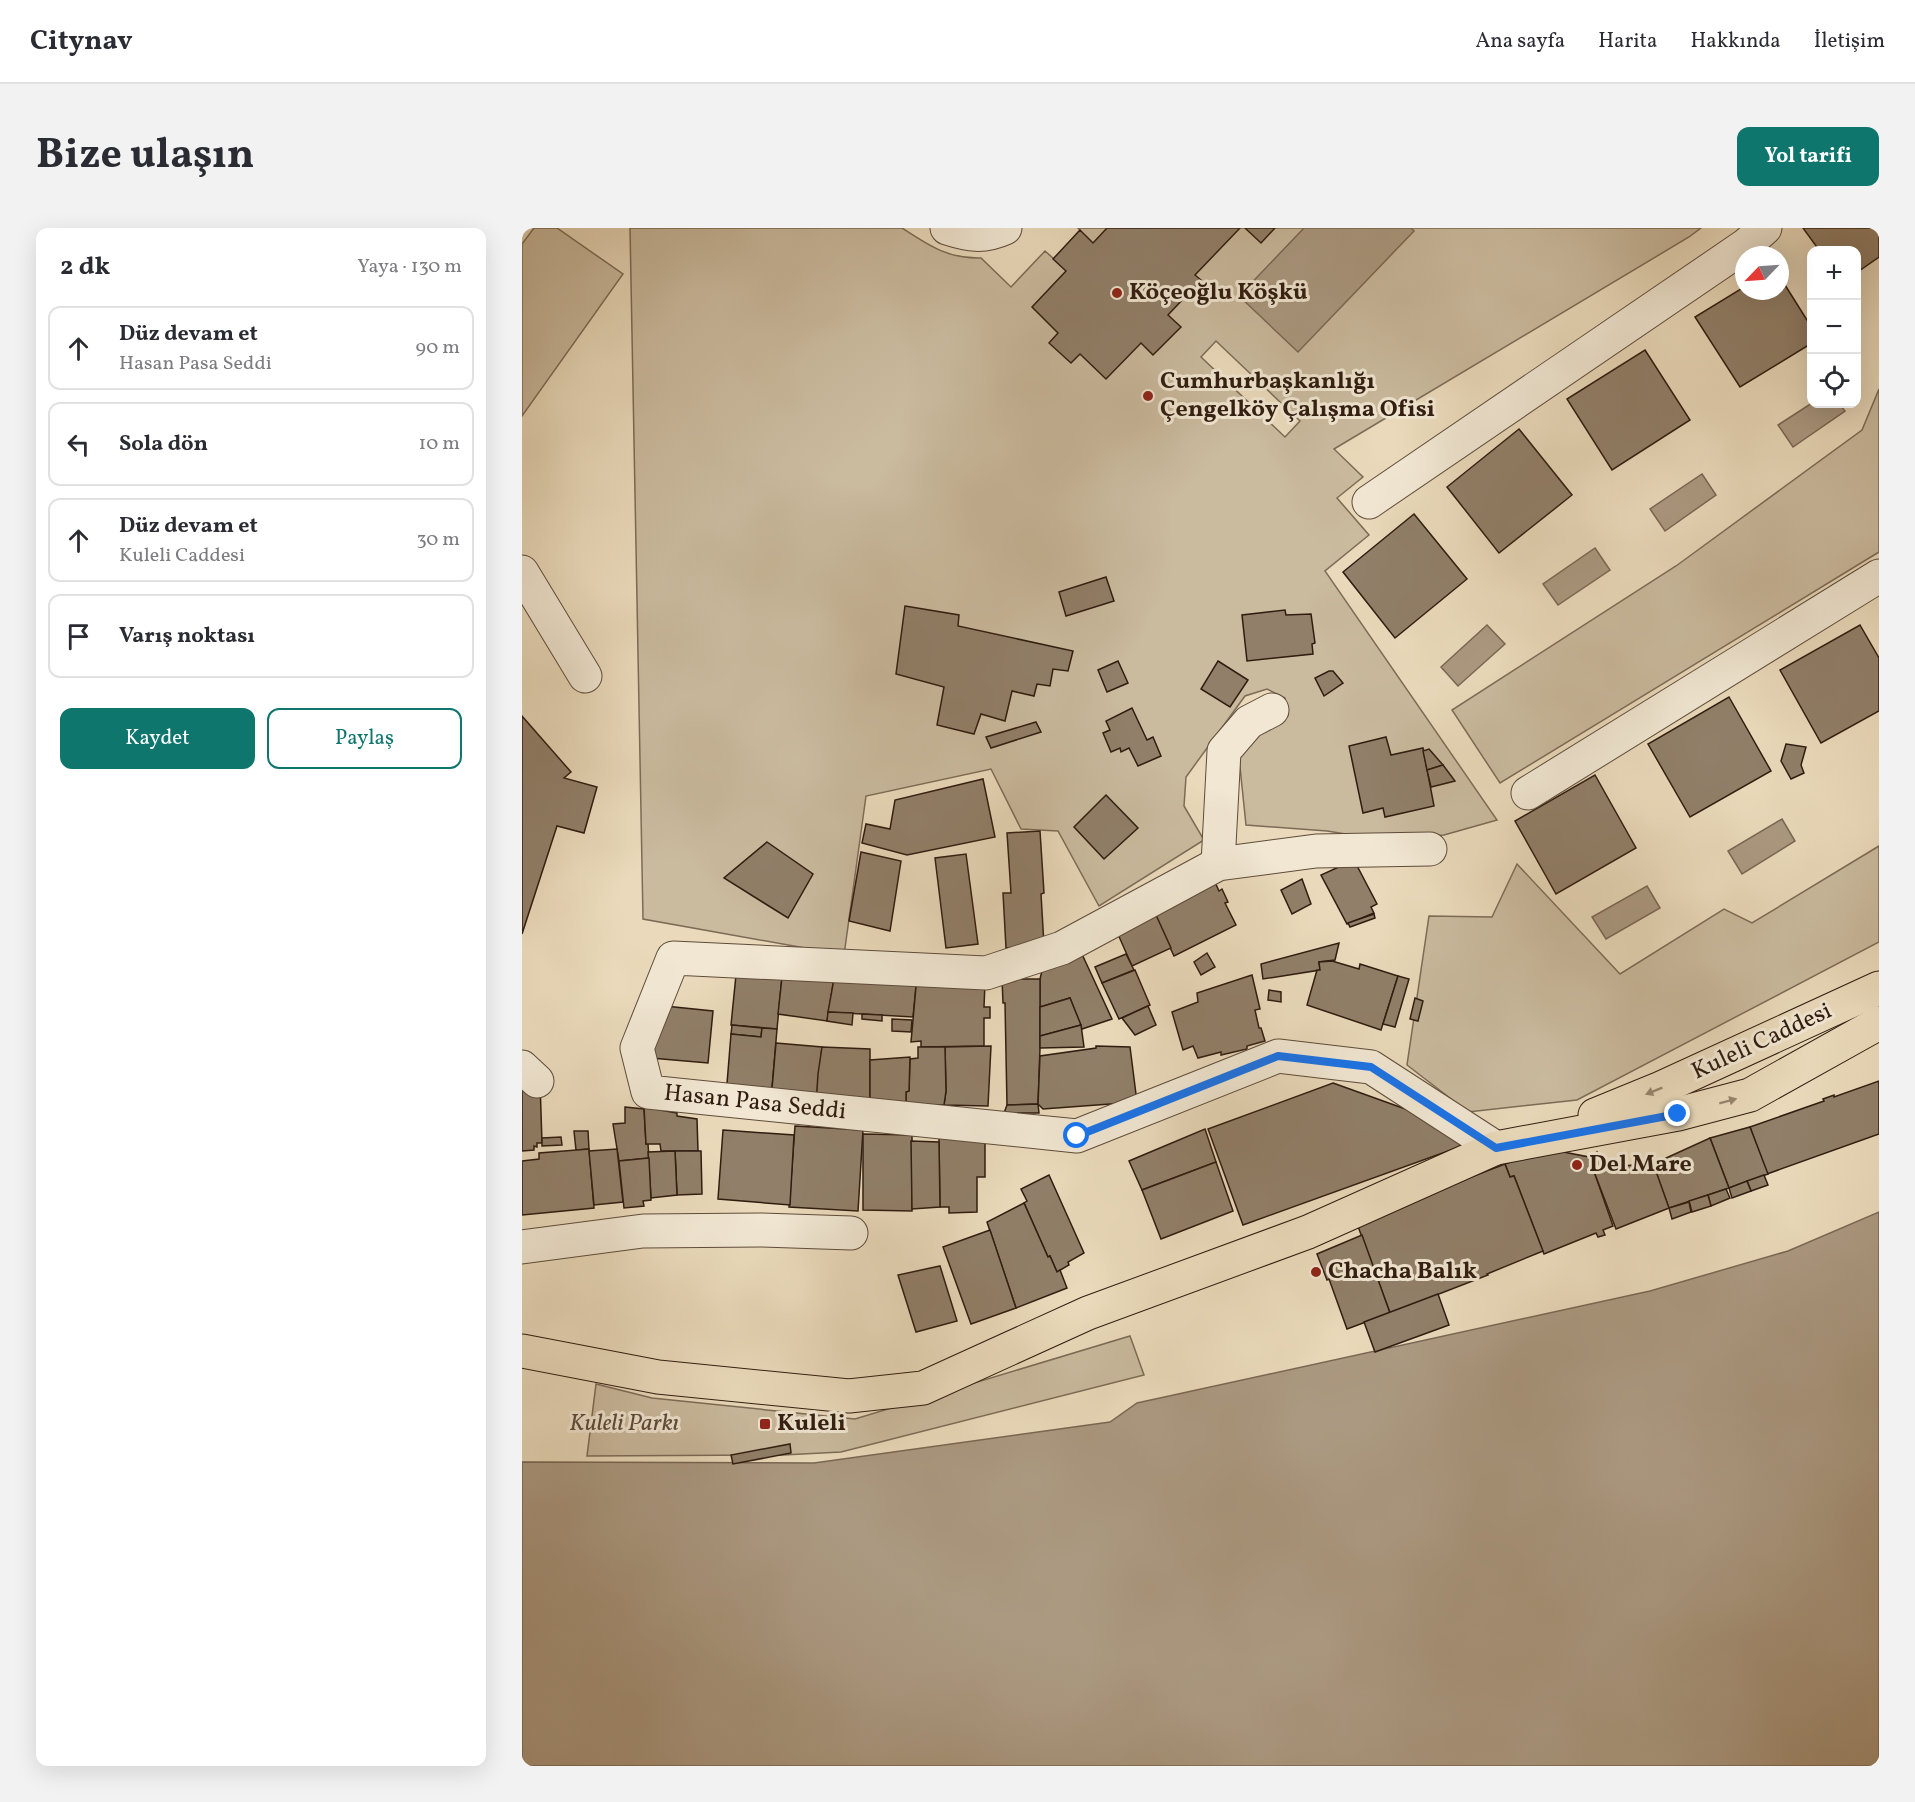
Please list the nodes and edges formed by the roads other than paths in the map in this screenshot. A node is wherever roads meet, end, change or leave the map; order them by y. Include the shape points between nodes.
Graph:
1 (946, 228) edge
2 (1005, 228) edge
3 (1765, 228) edge
4 (1369, 502) dead end
5 (522, 573) edge
6 (1879, 576) edge
7 (585, 676) dead end
8 (1272, 710) dead end
9 (1528, 793) dead end
10 (1430, 849) dead end
11 (1218, 864) junction
12 (1879, 988) edge
13 (1879, 1023) edge
14 (1511, 1145) junction
15 (851, 1233) dead end
16 (522, 1247) edge
17 (522, 1351) edge

1 - 2 street via 967,235 993,234
3 - 4 street via 1746,245
5 - 7 street
6 - 9 street
8 - 11 street via 1249,722 1224,751
10 - 11 street, Hasan Pasa Seddi via 1316,851
11 - 14 street, Hasan Pasa Seddi via 1062,948 986,973 673,958 637,1048 648,1092 1077,1136 1278,1056 1371,1067
12 -> 14 main road, Kuleli Caddesi via 1661,1088
14 -> 13 main road, Kuleli Caddesi via 1678,1114 1750,1095
14 - 17 main road via 1308,1232 1088,1313 923,1388 849,1396 658,1377
15 - 16 street via 643,1231

